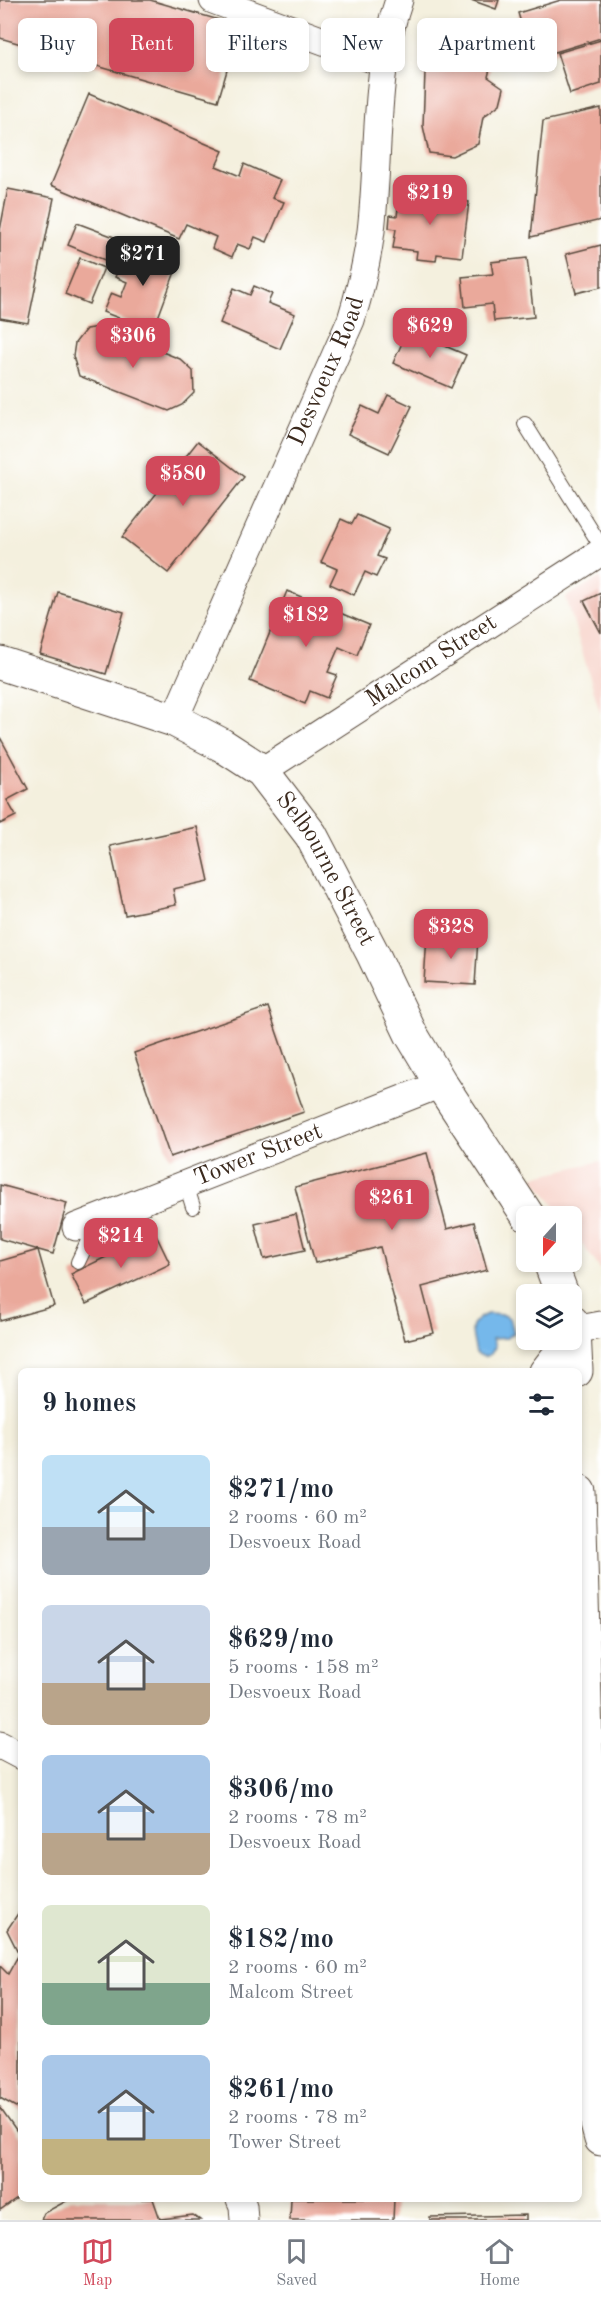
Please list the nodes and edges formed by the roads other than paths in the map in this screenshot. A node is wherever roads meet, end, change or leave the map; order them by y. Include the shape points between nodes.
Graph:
1 (213, 0) edge
2 (399, 0) edge
3 (393, 18) edge
4 (321, 40) edge
5 (382, 72) edge
6 (525, 424) dead end
7 (601, 546) edge
8 (601, 552) edge
9 (0, 663) edge
10 (174, 720) junction
11 (262, 771) junction
12 (441, 1084) junction
13 (521, 1206) edge
14 (87, 1223) joint
15 (78, 1262) dead end
16 (560, 1350) edge
17 (577, 1350) edge
18 (545, 1368) edge
19 (576, 1368) edge
20 (582, 1699) edge
21 (0, 1745) edge
22 (18, 1754) edge
23 (585, 1906) edge
24 (600, 2129) edge
25 (241, 2202) edge
26 (244, 2220) edge

1 - 4 street
2 - 3 street, Desvoeux Road
5 - 10 street, Desvoeux Road via 371,230 364,276 351,320
6 - 7 lane
8 - 11 street, Malcom Street
9 - 10 main road, Selbourne Street
10 - 11 main road, Selbourne Street
11 - 12 main road, Selbourne Street via 311,835 411,1034
12 - 13 main road, Selbourne Street
12 - 14 street, Tower Street via 189,1195
14 - 15 lane
16 - 18 street
17 - 19 main road
20 - 23 main road
21 - 22 street
23 - 24 main road
25 - 26 street

